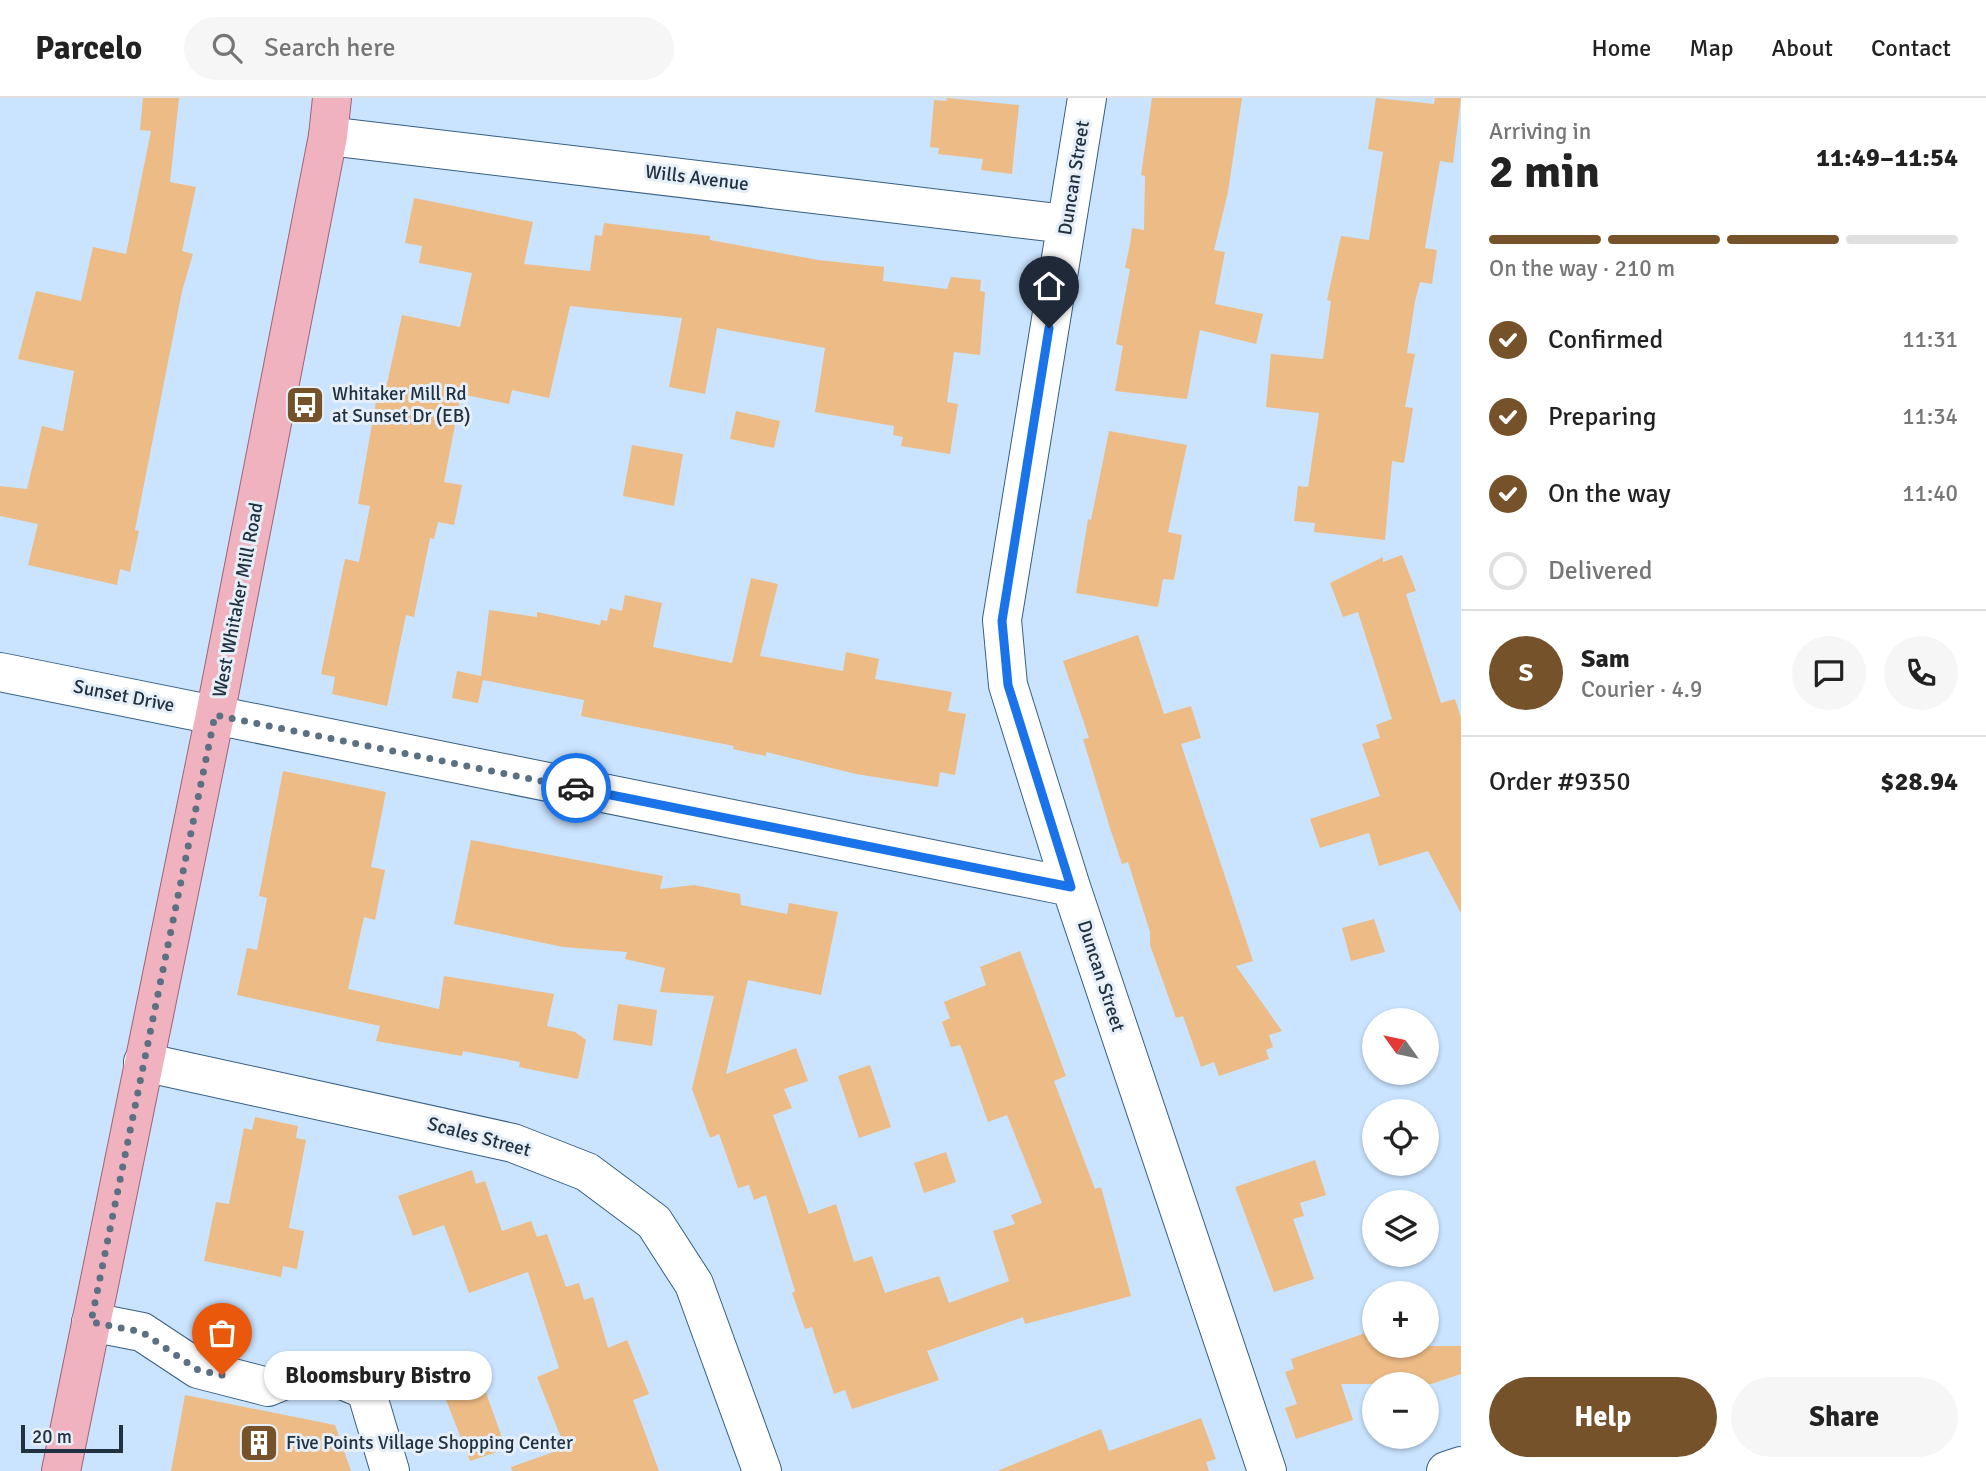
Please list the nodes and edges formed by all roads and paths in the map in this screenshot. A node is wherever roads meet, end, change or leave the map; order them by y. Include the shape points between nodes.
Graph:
1 (332, 98) edge
2 (1087, 98) edge
3 (328, 136) junction
4 (1066, 224) junction
5 (0, 672) edge
6 (215, 715) junction
7 (1071, 887) junction
8 (143, 1062) junction
9 (91, 1322) junction
10 (1461, 1466) edge
11 (61, 1471) edge
12 (390, 1471) edge
13 (762, 1471) edge
14 (1267, 1471) edge
15 (1446, 1471) edge

1 - 3 main road, West Whitaker Mill Road
2 - 4 street, Duncan Street
3 - 4 street, Wills Avenue
3 - 6 main road, West Whitaker Mill Road
4 - 7 street, Duncan Street via 1002,621 1008,685
5 - 6 street, Sunset Drive
6 - 7 street, Sunset Drive
6 - 8 main road, West Whitaker Mill Road
7 - 14 street, Duncan Street
8 - 9 main road, West Whitaker Mill Road
8 - 13 street, Scales Street via 513,1143 587,1172 654,1222 694,1284
9 - 11 main road, West Whitaker Mill Road
9 - 12 street via 142,1332 198,1370 268,1387 307,1371 366,1390
10 - 15 street

